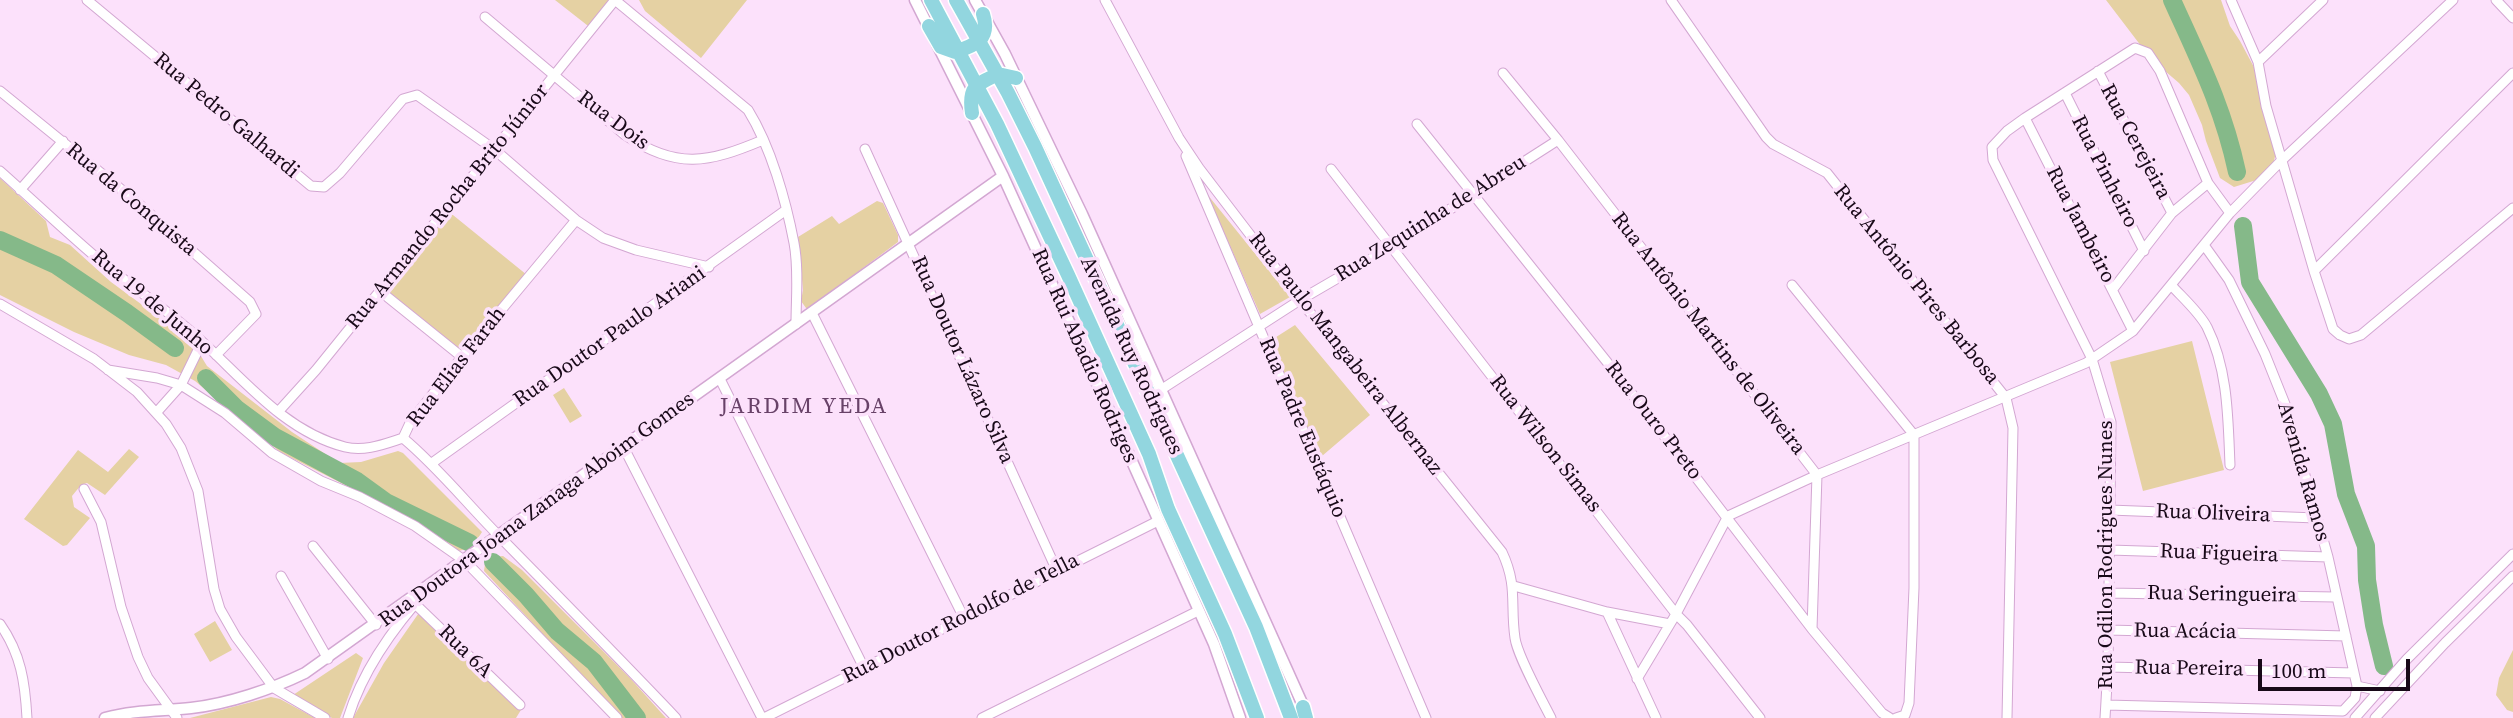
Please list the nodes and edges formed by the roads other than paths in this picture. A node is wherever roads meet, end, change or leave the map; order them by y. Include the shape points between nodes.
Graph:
1 (87, 0) edge
2 (615, 0) edge
3 (915, 0) edge
4 (931, 0) edge
5 (956, 0) edge
6 (975, 0) edge
7 (1105, 0) edge
8 (1671, 0) edge
9 (2231, 0) edge
10 (2323, 0) edge
11 (2453, 0) edge
12 (2496, 0) edge
13 (983, 14) junction
14 (485, 17) dead end
15 (2513, 18) edge
16 (929, 26) junction
17 (979, 41) junction
18 (959, 51) junction
19 (2258, 62) junction
20 (2098, 71) junction
21 (1503, 73) dead end
22 (2513, 73) edge
23 (998, 74) junction
24 (555, 76) junction
25 (1016, 78) junction
26 (976, 86) junction
27 (0, 91) edge
28 (2065, 93) junction
29 (972, 113) junction
30 (2025, 118) junction
31 (1417, 124) dead end
32 (1178, 138) junction
33 (1558, 139) junction
34 (763, 140) junction
35 (63, 141) junction
36 (865, 149) dead end
37 (495, 150) junction
38 (2281, 161) junction
39 (1331, 169) dead end
40 (0, 171) edge
41 (1003, 176) junction
42 (2208, 183) junction
43 (20, 190) junction
44 (1475, 193) junction
45 (2513, 208) edge
46 (786, 210) junction
47 (2172, 213) junction
48 (2230, 213) junction
49 (576, 220) junction
50 (910, 243) junction
51 (2204, 245) junction
52 (1391, 247) junction
53 (2144, 251) junction
54 (709, 267) junction
55 (2314, 271) junction
56 (1791, 285) dead end
57 (2171, 285) junction
58 (2113, 289) junction
59 (380, 291) junction
60 (1300, 300) junction
61 (0, 304) edge
62 (812, 313) junction
63 (796, 324) junction
64 (1259, 326) junction
65 (2133, 331) junction
66 (202, 341) junction
67 (216, 355) junction
68 (461, 357) junction
69 (2092, 359) junction
70 (108, 370) junction
71 (720, 379) junction
72 (181, 385) junction
73 (1162, 389) junction
74 (2006, 397) junction
75 (278, 412) junction
76 (156, 413) junction
77 (308, 431) joint
78 (1914, 435) junction
79 (402, 438) junction
80 (624, 448) junction
81 (432, 463) junction
82 (2230, 465) dead end
83 (1817, 475) junction
84 (84, 489) dead end
85 (2110, 510) junction
86 (1728, 516) junction
87 (2316, 518) junction
88 (1158, 521) junction
89 (499, 536) junction
90 (313, 546) dead end
91 (2110, 550) junction
92 (2513, 554) edge
93 (2328, 557) junction
94 (465, 561) junction
95 (1057, 571) junction
96 (281, 576) dead end
97 (2513, 576) edge
98 (1514, 586) junction
99 (2109, 593) junction
100 (2335, 597) junction
101 (413, 602) junction
102 (1198, 611) junction
103 (1606, 612) junction
104 (1676, 614) junction
105 (964, 618) junction
106 (0, 624) edge
107 (1670, 624) junction
108 (376, 625) junction
109 (1812, 629) junction
110 (2108, 630) junction
111 (2346, 636) junction
112 (328, 659) junction
113 (2108, 667) junction
114 (864, 668) junction
115 (2354, 673) junction
116 (1637, 679) junction
117 (2357, 686) junction
118 (274, 688) junction
119 (2380, 691) junction
120 (520, 705) dead end
121 (2106, 705) junction
122 (174, 714) edge
123 (1306, 714) edge
124 (129, 715) edge
125 (27, 718) edge
126 (105, 718) edge
127 (325, 718) edge
128 (348, 718) edge
129 (617, 718) edge
130 (676, 718) edge
131 (763, 718) edge
132 (982, 718) edge
133 (1240, 718) edge
134 (1257, 718) edge
135 (1291, 718) edge
136 (1426, 718) edge
137 (1551, 718) edge
138 (1656, 718) edge
139 (1760, 718) edge
140 (1890, 718) edge
141 (1896, 718) edge
142 (2007, 718) edge
143 (2105, 718) edge
144 (2355, 718) edge
145 (2375, 718) edge

1 - 37 street, Rua Pedro Galhardi via 311,186 324,187 403,99 417,95
2 - 24 street, Rua Armando Rocha Brito Júnior
2 - 34 street via 748,110
3 - 16 street, Rua Rui Abadio Rodriges
4 - 18 main road, Avenida Ruy Rodrigues
5 - 17 main road, Avenida Ruy Rodrigues
6 - 13 street
7 - 32 street, Rua Paulo Mangabeira Albernaz
8 - 74 street, Rua Antônio Pires Barbosa via 1766,138 1827,173
9 - 19 street
10 - 19 street
11 - 38 street
12 - 15 street
13 - 17 main road via 986,28
13 - 25 street
14 - 24 street, Rua Dois
16 - 18 main road via 944,49
16 - 29 street, Rua Rui Abadio Rodriges
17 - 18 main road
17 - 23 main road, Avenida Ruy Rodrigues
18 - 26 main road, Avenida Ruy Rodrigues
19 - 38 street
20 - 28 street
20 - 42 street via 2135,48 2148,53 2161,71
20 - 47 street, Rua Cerejeira
21 - 33 street, Rua Antônio Martins de Oliveira
22 - 55 street
23 - 25 main road
23 - 26 main road
23 - 135 main road, Avenida Ruy Rodrigues via 1250,615
24 - 34 street, Rua Dois via 625,135 669,158 718,157
24 - 37 street, Rua Armando Rocha Brito Júnior
25 - 73 street
26 - 29 main road via 970,95
26 - 134 main road, Avenida Ruy Rodrigues via 1149,454
27 - 35 street, Rua da Conquista
28 - 30 street
28 - 53 street, Rua Pinheiro
29 - 41 street, Rua Rui Abadio Rodriges
30 - 58 street, Rua Jambeiro
30 - 69 street, Rua Odilon Rodrigues Nunes via 1992,147 1993,160
31 - 44 street, Rua Ouro Preto
32 - 60 street, Rua Paulo Mangabeira Albernaz
32 - 64 street, Rua Padre Eustáquio
33 - 44 street, Rua Zequinha de Abreu
33 - 83 street, Rua Antônio Martins de Oliveira
34 - 46 street
35 - 43 street
35 - 67 street, Rua da Conquista via 250,302 256,314
36 - 50 street, Rua Doutor Lázaro Silva
37 - 49 street
37 - 59 street, Rua Armando Rocha Brito Júnior
38 - 48 street
38 - 55 street
39 - 52 street, Rua Wilson Simas
40 - 43 street, Rua 19 de Junho
41 - 50 street, Rua Doutora Joana Zanaga Aboim Gomes
41 - 88 street, Rua Rui Abadio Rodriges
42 - 47 street
42 - 48 street
43 - 66 street, Rua 19 de Junho via 101,262
44 - 52 street, Rua Zequinha de Abreu
44 - 86 street, Rua Ouro Preto
45 - 55 street via 2361,335 2349,339 2333,329
46 - 54 street, Rua Doutor Paulo Ariani
46 - 63 street via 795,245
47 - 53 street
48 - 51 street
49 - 54 street via 620,245
49 - 68 street, Rua Elias Farah
50 - 62 street, Rua Doutora Joana Zanaga Aboim Gomes
50 - 95 street, Rua Doutor Lázaro Silva
51 - 57 street
51 - 87 street, Avenida Ramos via 2229,280 2265,354 2285,404
52 - 60 street, Rua Zequinha de Abreu
52 - 104 street, Rua Wilson Simas
53 - 58 street
54 - 81 street, Rua Doutor Paulo Ariani
56 - 78 street
57 - 65 street
57 - 82 street via 2206,324 2218,355 2227,398
58 - 65 street, Rua Jambeiro
59 - 68 street
59 - 75 street, Rua Armando Rocha Brito Júnior
60 - 64 street, Rua Zequinha de Abreu
60 - 98 street, Rua Paulo Mangabeira Albernaz via 1502,552
61 - 70 street
62 - 63 street, Rua Doutora Joana Zanaga Aboim Gomes
62 - 105 street
63 - 71 street, Rua Doutora Joana Zanaga Aboim Gomes
64 - 73 street, Rua Zequinha de Abreu
64 - 136 street, Rua Padre Eustáquio
65 - 69 street
66 - 67 street, Rua 19 de Junho
66 - 72 street
67 - 75 street, Rua 19 de Junho
68 - 79 street, Rua Elias Farah
69 - 74 street
69 - 85 street, Rua Odilon Rodrigues Nunes via 2111,422
70 - 72 street
70 - 76 street
71 - 80 street, Rua Doutora Joana Zanaga Aboim Gomes
71 - 114 street
72 - 76 street
72 - 94 street via 225,413 272,453 415,526
73 - 123 street
74 - 78 street
74 - 142 street, Rua Antônio Pires Barbosa via 2013,428
75 - 77 street, Rua 19 de Junho
76 - 118 street via 181,448 198,491 220,609 241,646
77 - 79 street, Rua Elias Farah via 353,448
78 - 83 street
78 - 141 street via 1909,703 1905,715
79 - 81 street
80 - 89 street, Rua Doutora Joana Zanaga Aboim Gomes
80 - 131 street
81 - 89 street
83 - 86 street
83 - 109 street, Rua Antônio Martins de Oliveira
84 - 122 street via 101,522 138,657
85 - 87 street, Rua Oliveira
85 - 91 street, Rua Odilon Rodrigues Nunes
86 - 104 street
86 - 109 street, Rua Ouro Preto
87 - 93 street, Avenida Ramos
88 - 95 street, Rua Doutor Rodolfo de Tella
88 - 102 street, Rua Rui Abadio Rodriges
89 - 94 street, Rua Doutora Joana Zanaga Aboim Gomes
89 - 130 street
90 - 108 street
91 - 93 street, Rua Figueira
91 - 99 street, Rua Odilon Rodrigues Nunes
92 - 119 street
93 - 100 street, Avenida Ramos
94 - 101 street, Rua Doutora Joana Zanaga Aboim Gomes
94 - 129 street
95 - 105 street, Rua Doutor Rodolfo de Tella
96 - 112 street
97 - 145 street
98 - 103 street
98 - 137 street, Rua Paulo Mangabeira Albernaz via 1515,641
99 - 100 street, Rua Seringueira
99 - 110 street, Rua Odilon Rodrigues Nunes
100 - 111 street, Avenida Ramos
101 - 108 street, Rua Doutora Joana Zanaga Aboim Gomes
101 - 120 street, Rua 6A
101 - 128 street via 388,638
102 - 132 street
102 - 133 street, Rua Rui Abadio Rodriges
103 - 107 street
103 - 116 street
104 - 107 street
104 - 139 street, Rua Wilson Simas
105 - 114 street, Rua Doutor Rodolfo de Tella
106 - 125 street via 24,676
107 - 116 street
108 - 112 street, Rua Doutora Joana Zanaga Aboim Gomes
109 - 140 street, Rua Ouro Preto
110 - 111 street, Rua Acácia
110 - 113 street, Rua Odilon Rodrigues Nunes
111 - 115 street, Avenida Ramos
112 - 118 street, Rua Doutora Joana Zanaga Aboim Gomes
113 - 115 street, Rua Pereira
113 - 121 street, Rua Odilon Rodrigues Nunes
114 - 131 street, Rua Doutor Rodolfo de Tella
115 - 117 street, Avenida Ramos
116 - 138 street
117 - 119 street
117 - 121 street via 2355,698 2343,712
118 - 122 street, Rua Doutora Joana Zanaga Aboim Gomes
118 - 127 street
119 - 144 street
121 - 143 street, Rua Odilon Rodrigues Nunes
122 - 124 street, Rua Doutora Joana Zanaga Aboim Gomes
124 - 126 street, Rua Doutora Joana Zanaga Aboim Gomes

